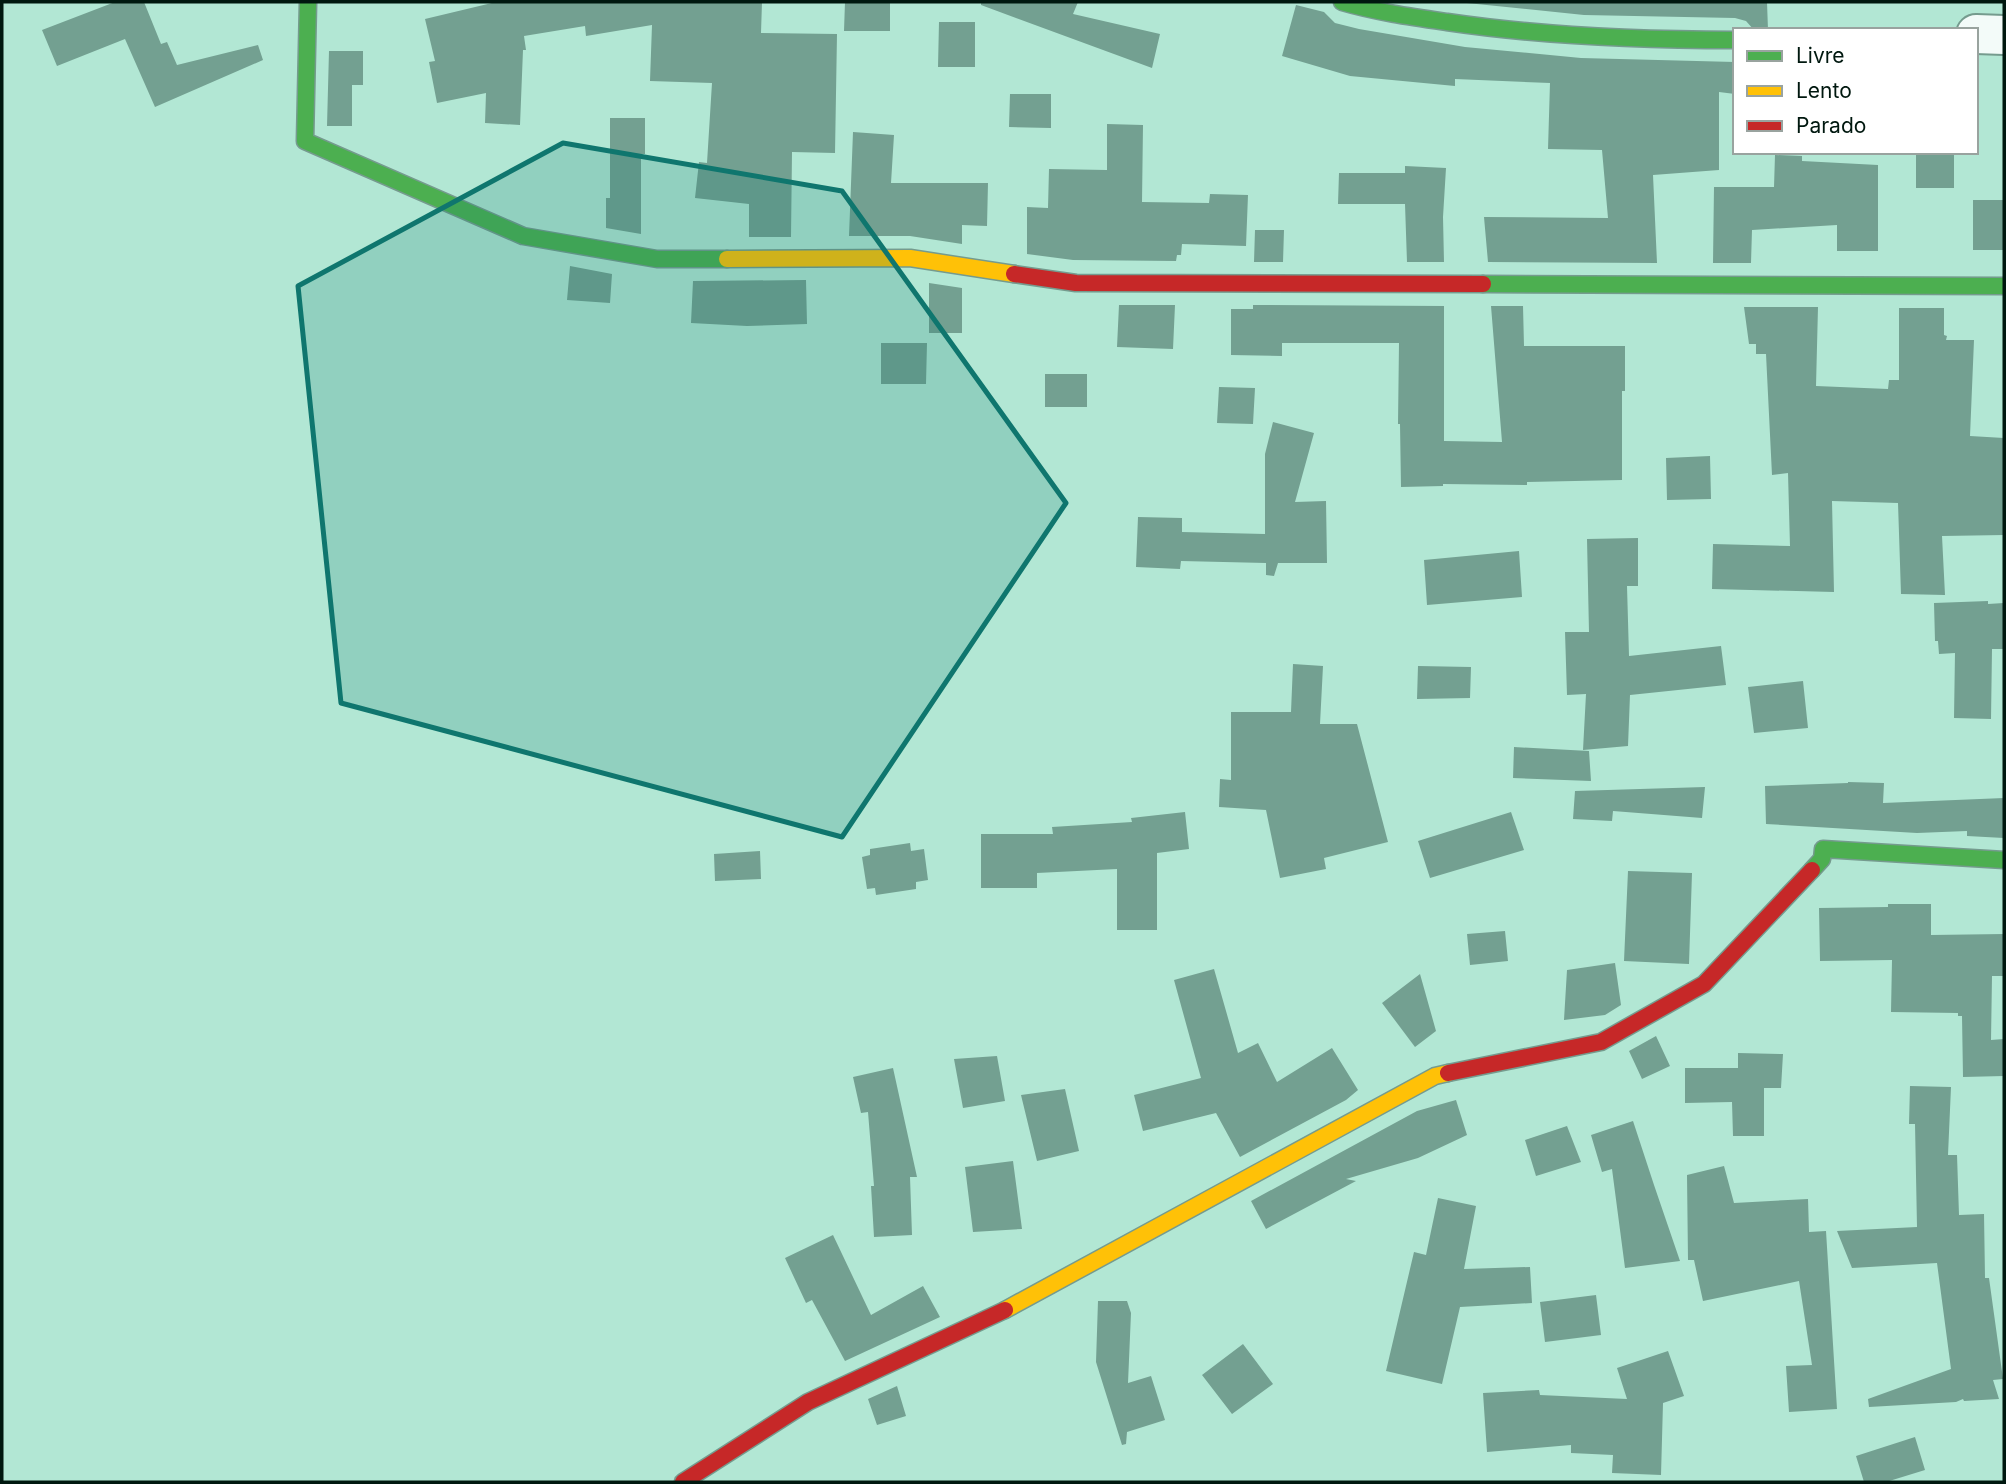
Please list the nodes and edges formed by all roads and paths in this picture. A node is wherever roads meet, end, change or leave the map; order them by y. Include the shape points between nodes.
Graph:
1 (308, 2) edge
2 (1342, 2) edge
3 (1978, 34) edge
4 (2004, 34) edge
5 (1733, 40) edge
6 (2004, 286) edge
7 (2004, 860) edge
8 (683, 1482) edge

1 - 6 street via 304,141 523,236 657,259 910,258 1076,283
2 - 5 street via 1486,28
3 - 4 street
7 - 8 street via 1823,849 1822,859 1704,984 1601,1042 1435,1076 985,1321 808,1402

